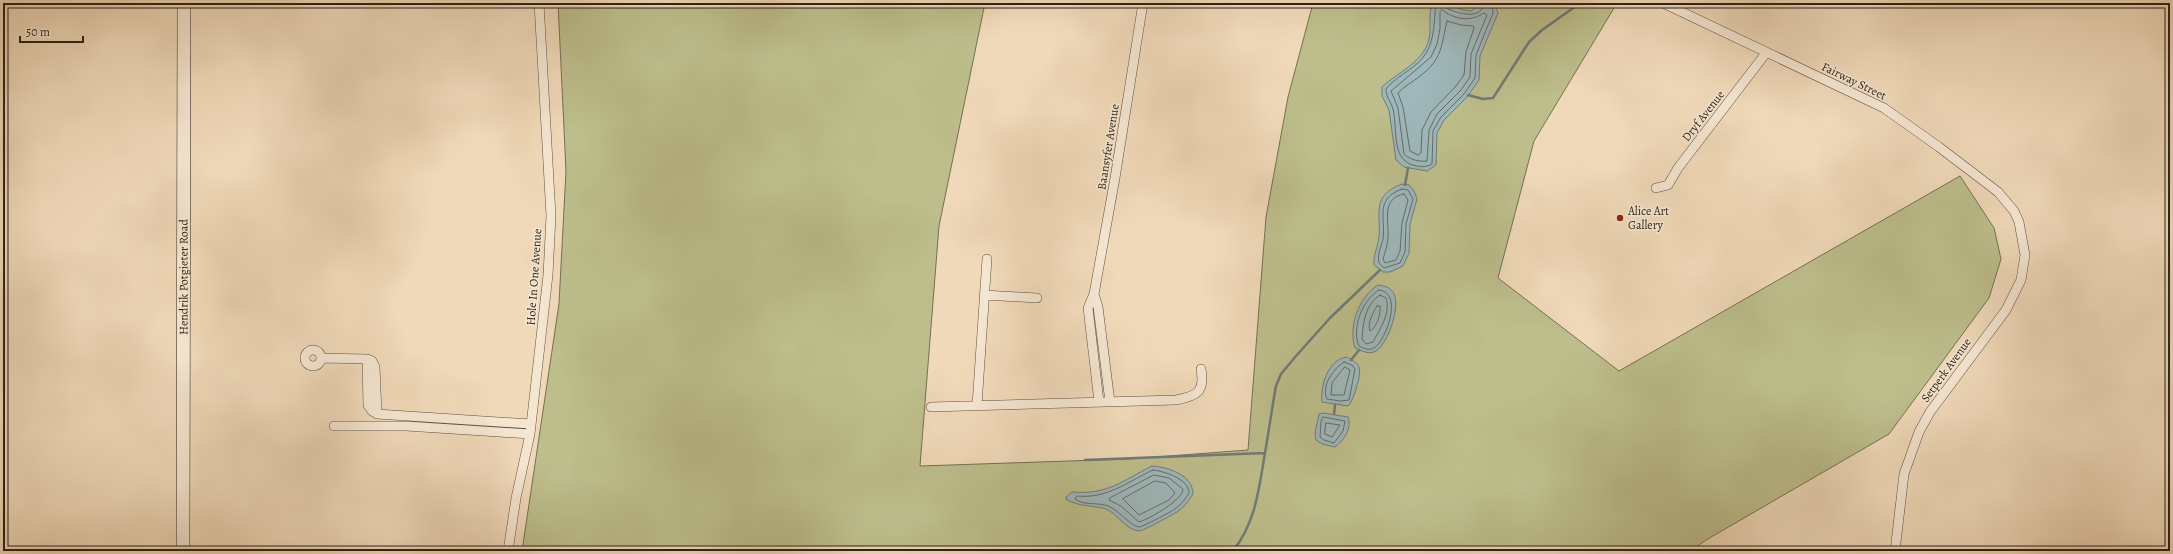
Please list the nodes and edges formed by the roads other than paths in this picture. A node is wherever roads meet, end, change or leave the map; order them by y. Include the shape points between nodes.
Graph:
1 (184, 3) edge
2 (539, 3) edge
3 (1143, 3) edge
4 (1663, 3) edge
5 (1766, 53) junction
6 (1656, 188) dead end
7 (2014, 211) joint
8 (987, 259) dead end
9 (1094, 294) junction
10 (984, 295) junction
11 (1037, 298) dead end
12 (1101, 346) junction
13 (1091, 347) junction
14 (321, 358) dead end
15 (1201, 369) dead end
16 (1099, 402) junction
17 (1110, 402) junction
18 (977, 405) junction
19 (931, 407) dead end
20 (531, 424) junction
21 (334, 426) dead end
22 (530, 434) junction
23 (183, 551) edge
24 (508, 551) edge
25 (1895, 551) edge

1 - 23 main road, Hendrik Potgieter Road
2 - 20 street, Hole In One Avenue via 551,216 547,282
3 - 9 street, Baansyfer Avenue
4 - 5 street, Fairway Street
5 - 6 street, Dryf Avenue via 1678,168 1668,185
5 - 7 street, Fairway Street via 1884,108 1986,182
7 - 25 street, Setperk Avenue via 2024,243 2025,262 2021,280 2006,310 1919,432 1904,474
8 - 10 street
9 - 12 street, Baansyfer Avenue
9 - 13 street, Baansyfer Avenue via 1088,308
10 - 11 street
10 - 18 street
12 - 13 street
12 - 17 street, Baansyfer Avenue
13 - 16 street, Baansyfer Avenue
14 - 20 street via 367,359 368,405 377,414
15 - 17 street via 1203,383 1200,389 1188,397 1176,400
16 - 17 street
16 - 18 street
18 - 19 street
20 - 22 street, Hole In One Avenue
21 - 22 street via 406,426
22 - 24 street, Hole In One Avenue

